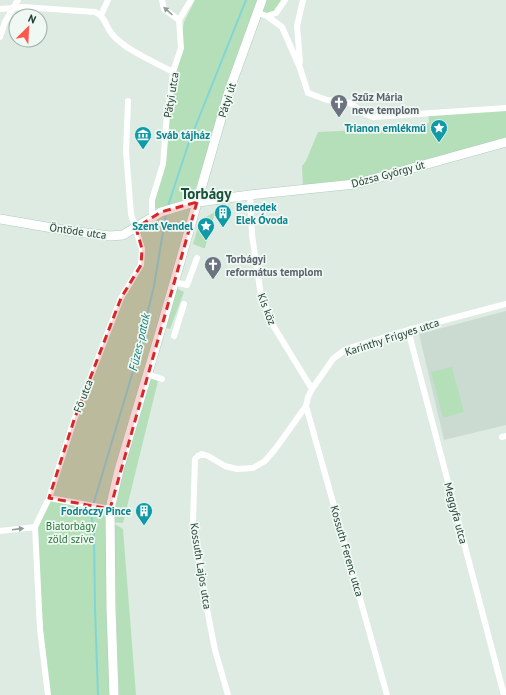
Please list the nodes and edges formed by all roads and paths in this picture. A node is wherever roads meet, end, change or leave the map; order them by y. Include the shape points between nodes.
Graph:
1 (18, 0) edge
2 (108, 0) edge
3 (162, 0) edge
4 (191, 0) edge
5 (262, 0) edge
6 (286, 0) edge
7 (303, 0) edge
8 (14, 8) edge
9 (48, 9) edge
10 (258, 12) junction
11 (101, 15) junction
12 (267, 16) junction
13 (8, 17) edge
14 (179, 20) junction
15 (0, 36) edge
16 (300, 68) junction
17 (173, 72) junction
18 (128, 102) dead end
19 (506, 108) edge
20 (506, 142) edge
21 (250, 194) junction
22 (197, 202) junction
23 (156, 214) junction
24 (0, 219) edge
25 (136, 228) junction
26 (197, 258) dead end
27 (174, 282) junction
28 (184, 304) dead end
29 (506, 304) edge
30 (408, 330) junction
31 (174, 336) dead end
32 (147, 374) junction
33 (162, 379) dead end
34 (312, 389) junction
35 (306, 406) junction
36 (48, 498) junction
37 (110, 509) junction
38 (35, 527) junction
39 (0, 531) edge
40 (48, 695) edge
41 (114, 695) edge
42 (228, 695) edge
43 (387, 695) edge
44 (504, 695) edge

1 - 8 street
2 - 11 street
14 -> 3 street via 164,9
4 - 14 street
5 - 10 street, Pátyi út
6 - 12 street via 276,12
7 - 16 street via 297,26
9 - 11 street via 82,10
10 - 12 street
10 - 22 street, Pátyi út via 229,91
11 - 17 street via 112,34 131,50
12 - 16 street via 282,27
13 - 15 street
14 - 17 street, Pátyi utca via 181,48
16 - 19 street via 308,92 326,100 350,103 373,117
17 - 23 street, Pátyi utca via 163,164 152,200
18 - 25 street, Fő utca via 126,152 131,214
20 - 21 street, Dózsa György út via 355,184
21 - 22 street, Dózsa György út
21 - 34 street, Kis köz via 260,296 274,327
22 - 23 street, Öntöde utca
22 - 27 street
23 - 25 street, Öntöde utca
24 - 25 street, Öntöde utca via 70,232 110,236 123,235
25 - 36 street, Fő utca via 142,249 141,265 121,298 74,420
26 - 27 street via 187,285
27 - 32 street
28 - 31 street
29 - 30 street, Karinthy Frigyes utca
30 - 34 street, Karinthy Frigyes utca via 346,350 333,359
30 - 44 street, Meggyfa utca
32 - 33 street
32 - 37 street
34 - 35 street, Karinthy Frigyes utca
35 - 42 street, Kossuth Lajos utca via 265,461 253,468 237,469 225,466 202,454 195,459 193,522 215,650
35 - 43 street, Kossuth Ferenc utca
36 - 37 street
36 - 38 street, Fő utca
37 - 41 street
39 -> 38 street
38 - 40 street, Fő utca via 40,629

